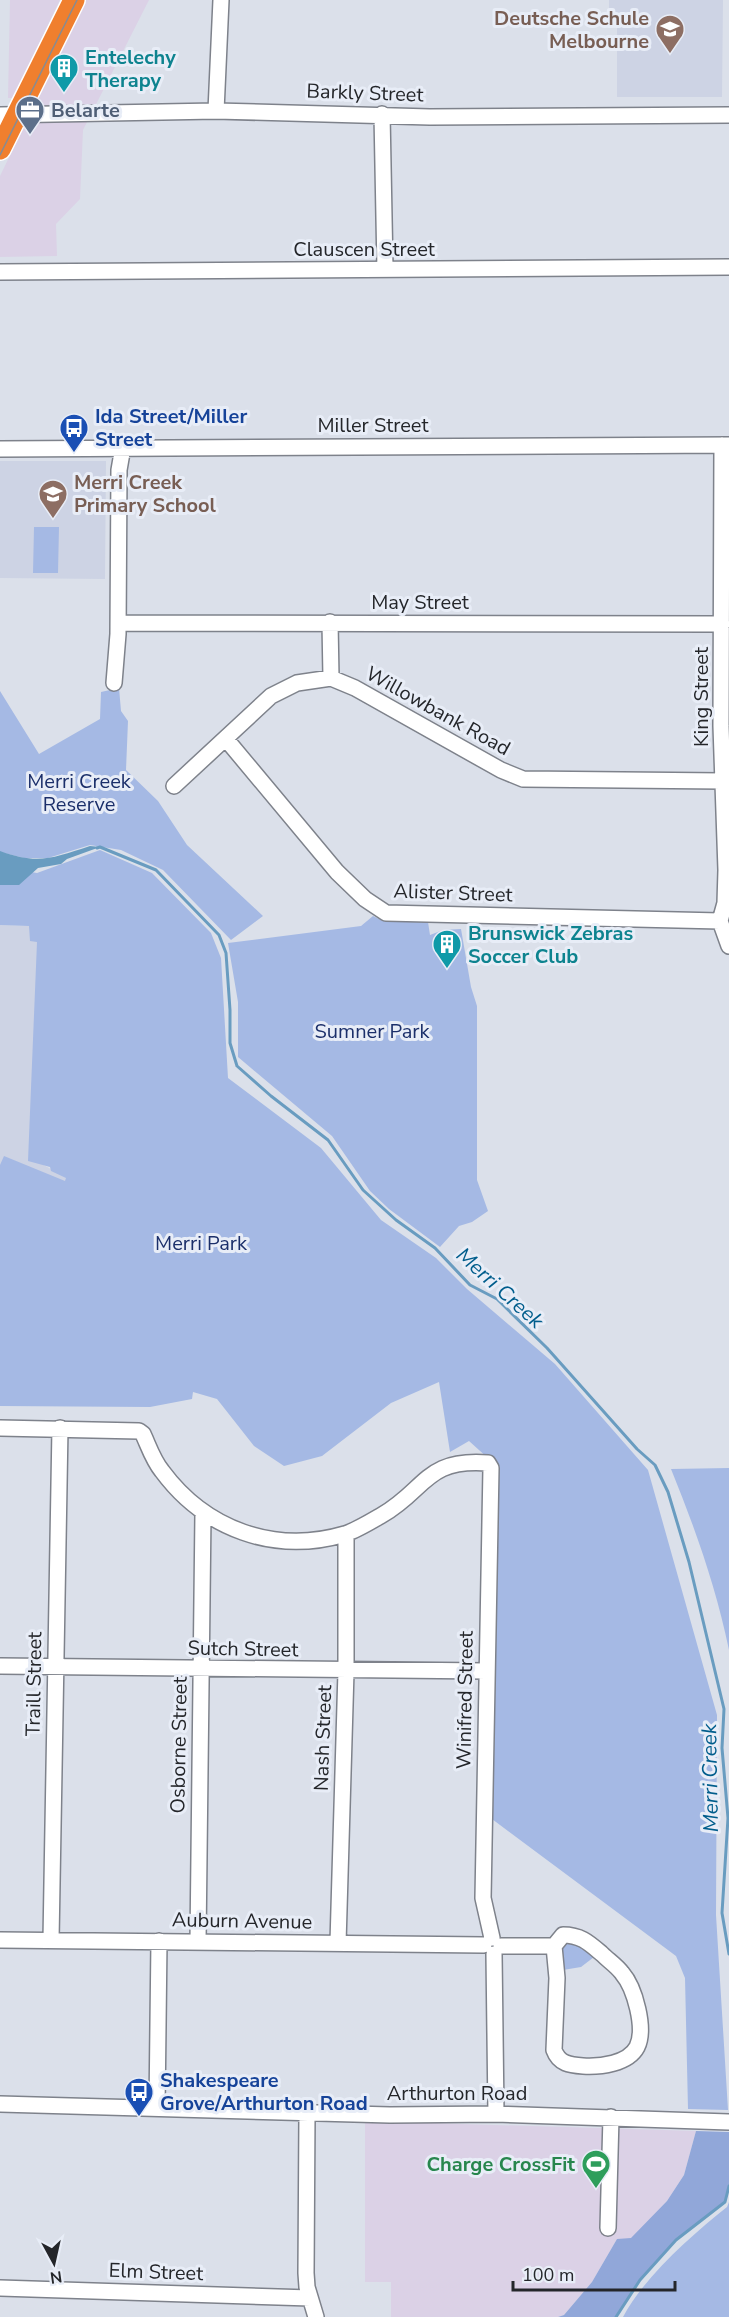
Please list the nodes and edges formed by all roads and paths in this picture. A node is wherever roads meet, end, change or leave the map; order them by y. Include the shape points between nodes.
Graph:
1 (74, 0) edge
2 (220, 0) edge
3 (216, 111) junction
4 (382, 114) junction
5 (8, 115) edge
6 (729, 115) edge
7 (0, 149) edge
8 (729, 267) edge
9 (385, 269) junction
10 (0, 272) edge
11 (726, 445) edge
12 (0, 447) edge
13 (119, 447) junction
14 (330, 622) junction
15 (118, 623) junction
16 (723, 624) junction
17 (725, 669) edge
18 (331, 678) junction
19 (114, 683) dead end
20 (226, 739) junction
21 (722, 781) junction
22 (174, 786) dead end
23 (720, 921) junction
24 (729, 946) edge
25 (0, 1428) edge
26 (60, 1428) junction
27 (203, 1513) junction
28 (346, 1534) junction
29 (0, 1666) edge
30 (56, 1666) junction
31 (201, 1670) junction
32 (346, 1671) junction
33 (486, 1671) junction
34 (0, 1940) edge
35 (51, 1940) junction
36 (159, 1941) junction
37 (198, 1941) junction
38 (338, 1942) junction
39 (493, 1946) junction
40 (554, 1946) junction
41 (0, 2104) edge
42 (158, 2108) junction
43 (307, 2113) junction
44 (496, 2114) junction
45 (611, 2117) junction
46 (729, 2122) edge
47 (608, 2228) dead end
48 (0, 2288) edge
49 (310, 2298) junction
50 (316, 2317) edge

1 - 5 highway
2 - 3 street
3 - 4 street, Barkly Street
3 - 5 street, Barkly Street
4 - 6 street, Barkly Street
4 - 9 street
5 - 7 highway
8 - 9 street, Clauscen Street
9 - 10 street, Clauscen Street
11 - 13 street, Miller Street
11 - 16 street, King Street
12 - 13 street, Miller Street
13 - 15 street
14 - 15 street, May Street
14 - 16 street, May Street
14 - 18 street
15 - 19 street
16 - 17 street, King Street
17 - 21 street, King Street
18 - 20 street via 297,682 271,696
18 - 21 street, Willowbank Road via 523,779
20 - 22 street
20 - 23 street, Alister Street via 336,872 386,913
21 - 23 street, King Street via 726,870
23 - 24 street
25 - 26 street
26 - 27 street via 139,1431 160,1470
26 - 30 street, Traill Street
27 - 28 street via 222,1525 264,1538 310,1540
27 - 31 street, Osborne Street
28 - 32 street, Nash Street
28 - 33 street, Winifred Street via 384,1514 424,1479 444,1468 470,1462 488,1463 491,1468
29 - 30 street, Sutch Street
30 - 31 street, Sutch Street
30 - 35 street, Traill Street
31 - 32 street, Sutch Street
31 - 37 street, Osborne Street
32 - 33 street, Sutch Street
32 - 38 street, Nash Street
33 - 39 street, Winifred Street via 483,1898
34 - 35 street, Auburn Avenue
35 - 36 street, Auburn Avenue
36 - 37 street, Auburn Avenue
36 - 42 street
37 - 38 street, Auburn Avenue
38 - 39 street, Auburn Avenue
39 - 40 street, Auburn Avenue
39 - 44 street, Winifred Street
40 - 40 street, Auburn Avenue via 563,1935 583,1938 622,1972 638,2003 638,2046 631,2054 612,2064 586,2066 557,2058
41 - 42 street, Arthurton Road
42 - 43 street, Arthurton Road
43 - 44 street, Arthurton Road
43 - 49 street via 306,2273
44 - 45 street, Arthurton Road
45 - 46 street, Arthurton Road
45 - 47 street
48 - 49 street, Elm Street
49 - 50 street

